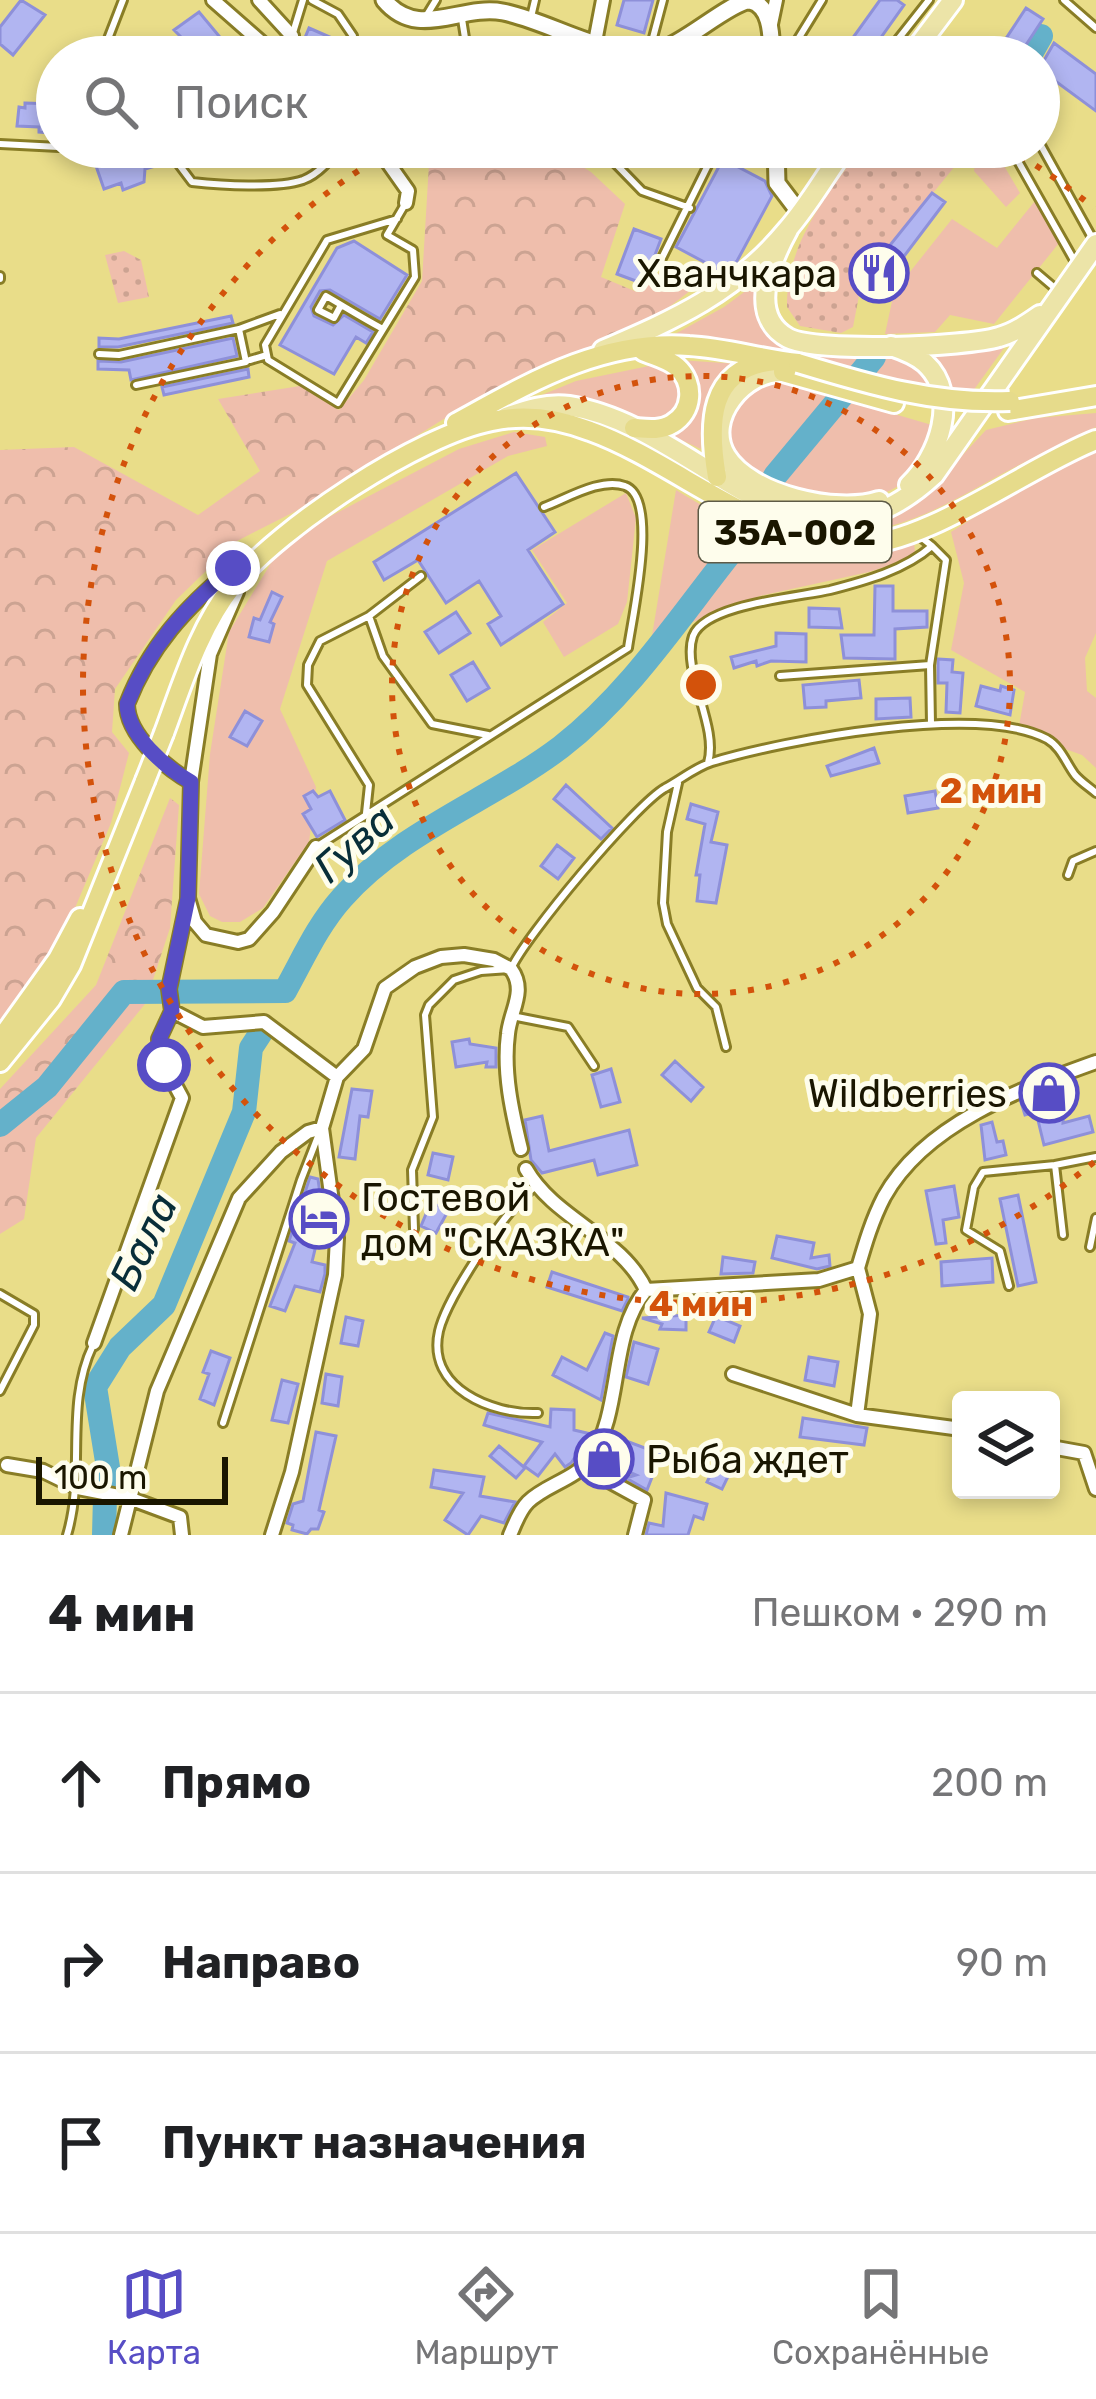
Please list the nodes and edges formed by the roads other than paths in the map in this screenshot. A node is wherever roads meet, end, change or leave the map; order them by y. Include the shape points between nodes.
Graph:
1 (123, 0) edge
2 (213, 0) edge
3 (260, 0) edge
4 (307, 0) edge
5 (384, 0) edge
6 (436, 0) edge
7 (535, 0) edge
8 (603, 0) edge
9 (663, 0) edge
10 (776, 0) edge
11 (822, 0) edge
12 (929, 0) edge
13 (953, 0) edge
14 (1064, 0) edge
15 (463, 14) junction
16 (423, 21) junction
17 (530, 21) junction
18 (771, 24) junction
19 (1096, 28) edge
20 (573, 35) joint
21 (109, 36) edge
22 (257, 36) edge
23 (292, 36) joint
24 (353, 36) edge
25 (466, 36) edge
26 (576, 36) edge
27 (596, 36) edge
28 (654, 36) edge
29 (691, 36) edge
30 (771, 36) edge
31 (800, 36) edge
32 (901, 36) edge
33 (926, 36) edge
34 (0, 144) edge
35 (36, 145) edge
36 (182, 168) edge
37 (321, 168) edge
38 (392, 168) edge
39 (620, 168) edge
40 (708, 168) edge
41 (777, 168) edge
42 (824, 168) edge
43 (830, 168) edge
44 (1023, 168) edge
45 (1054, 168) edge
46 (820, 181) junction
47 (405, 204) joint
48 (690, 208) junction
49 (397, 219) junction
50 (793, 221) junction
51 (371, 226) junction
52 (387, 235) junction
53 (1096, 244) edge
54 (662, 258) dead end
55 (1079, 271) junction
56 (1036, 274) dead end
57 (1058, 300) junction
58 (341, 305) dead end
59 (284, 313) junction
60 (239, 329) junction
61 (383, 329) junction
62 (891, 346) junction
63 (634, 347) junction
64 (99, 354) dead end
65 (267, 355) junction
66 (582, 358) junction
67 (250, 360) dead end
68 (791, 368) junction
69 (136, 385) dead end
70 (1096, 393) edge
71 (1009, 406) junction
72 (495, 420) junction
73 (634, 428) junction
74 (1096, 440) edge
75 (717, 477) junction
76 (544, 507) dead end
77 (916, 533) junction
78 (932, 546) junction
79 (258, 557) junction
80 (233, 568) junction
81 (421, 576) dead end
82 (369, 616) junction
83 (930, 665) junction
84 (780, 676) dead end
85 (931, 724) junction
86 (159, 731) junction
87 (489, 735) junction
88 (709, 763) junction
89 (141, 778) junction
90 (191, 782) junction
91 (678, 783) junction
92 (1096, 793) edge
93 (366, 813) junction
94 (316, 847) joint
95 (1096, 850) edge
96 (1068, 875) dead end
97 (188, 898) junction
98 (511, 969) junction
99 (171, 1008) junction
100 (512, 1016) junction
101 (0, 1040) edge
102 (726, 1047) dead end
103 (0, 1062) edge
104 (1096, 1062) edge
105 (594, 1066) dead end
106 (337, 1077) junction
107 (322, 1128) junction
108 (521, 1149) dead end
109 (1096, 1157) edge
110 (1055, 1166) junction
111 (526, 1169) dead end
112 (536, 1186) junction
113 (1096, 1218) edge
114 (414, 1229) dead end
115 (1063, 1235) dead end
116 (1090, 1247) dead end
117 (858, 1268) junction
118 (1009, 1286) dead end
119 (646, 1290) junction
120 (0, 1294) edge
121 (94, 1342) joint
122 (733, 1374) dead end
123 (0, 1390) edge
124 (538, 1413) dead end
125 (857, 1415) junction
126 (223, 1423) dead end
127 (952, 1429) edge
128 (1060, 1449) edge
129 (587, 1464) junction
130 (7, 1465) dead end
131 (78, 1487) junction
132 (1096, 1489) edge
133 (129, 1498) junction
134 (67, 1535) edge
135 (121, 1535) edge
136 (182, 1535) edge
137 (272, 1535) edge
138 (510, 1535) edge
139 (635, 1535) edge

1 - 21 lane
2 - 22 street
3 - 23 street
4 - 23 lane
4 - 24 lane via 338,14
5 - 16 street
6 - 16 lane
7 - 17 lane
8 - 27 street
9 - 28 lane
10 - 18 street
11 - 31 lane
12 - 32 lane
13 - 33 main road
14 - 19 lane
15 - 16 street
15 - 17 street via 502,12
15 - 25 lane
17 - 20 street
18 - 29 street via 758,5 740,2
18 - 30 street
20 - 26 street
34 - 35 lane
36 - 37 lane via 192,182 216,184 301,181
38 - 47 street via 408,191
39 - 48 lane via 642,190
40 - 48 lane
41 - 50 street
42 - 46 lane
43 - 46 main road
44 - 55 lane
45 - 53 lane
46 - 50 main road
47 - 49 lane
48 - 54 lane
49 - 51 lane
49 - 52 lane
50 - 62 main road via 766,279 777,328 806,342
50 - 66 main road via 691,312
51 - 52 lane
51 - 59 lane via 327,239
52 - 61 lane via 413,250 415,277
53 - 55 main road
55 - 57 main road
56 - 57 lane
57 - 62 main road via 998,338
57 - 75 main road via 934,475 869,518 842,523 788,512
58 - 61 lane
59 - 60 lane
59 - 65 lane
60 - 64 lane
60 - 69 lane via 246,362
61 - 65 lane via 338,403
62 - 68 main road via 932,371 942,402 938,446 914,482 860,507 776,490 723,452 723,414 732,398 761,374
63 - 66 highway, 35А-002
63 - 68 highway, 35А-002 via 739,350
63 - 73 highway via 673,363 690,391 674,424
65 - 67 lane
66 - 80 highway, 35А-002 via 303,507
68 - 71 highway, bridge via 893,392
68 - 71 highway via 894,403 965,415
68 - 75 highway via 768,361 742,370 718,395 710,434
70 - 71 highway
72 - 73 main road via 553,405
72 - 77 highway, 35А-002 via 584,428 776,526 826,542 860,545
72 - 79 highway, 35А-002 via 357,486
73 - 75 main road
74 - 77 highway, 35А-002
76 - 87 lane via 602,485 635,493 643,542 628,648
77 - 78 lane
78 - 83 lane via 946,560
78 - 88 lane via 892,570 702,623 692,658 713,747
79 - 86 highway, 35А-002 via 204,633
79 - 90 street via 210,654
80 - 86 highway, 35А-002 via 186,646
80 - 90 street via 163,635 127,704 136,732
81 - 82 lane
82 - 87 lane via 383,656 432,724
82 - 93 lane via 320,641 307,685 368,785
83 - 84 lane
83 - 85 lane
85 - 88 lane via 842,733
85 - 92 lane via 1047,740
86 - 89 highway, 35А-002
87 - 93 lane
88 - 91 lane
89 - 101 highway, 35А-002 via 79,920
89 - 103 highway, 35А-002 via 70,965
90 - 97 street
91 - 98 lane via 649,800 584,871
91 - 102 lane via 668,832 667,924 697,988 716,1007
93 - 94 lane
94 - 97 street via 249,939 206,935
95 - 96 lane via 1073,861
97 - 99 street
98 - 100 street via 518,990
98 - 106 street via 464,956 415,967 385,988 364,1048
98 - 114 lane via 454,980 429,1005 423,1025 433,1117 412,1170
99 - 106 street via 203,1027 264,1022
99 - 121 street via 159,1049 182,1098
100 - 105 lane via 568,1027
100 - 108 street via 507,1060
104 - 117 street via 1030,1085 928,1147 886,1195
106 - 107 street
107 - 126 lane
107 - 133 street via 280,1153 239,1198 157,1391
107 - 137 street via 337,1259
109 - 110 lane
110 - 115 lane
110 - 118 lane via 983,1172 974,1187 966,1230 1000,1251
111 - 112 street
112 - 119 street via 618,1252
112 - 124 lane via 489,1238 447,1312 438,1350 467,1397 487,1408
113 - 116 lane
117 - 119 street via 819,1280
117 - 125 street via 870,1314
119 - 129 street
120 - 123 lane via 34,1314
121 - 131 lane via 80,1373
122 - 125 street
125 - 127 street
128 - 132 street via 1084,1453
129 - 138 street via 529,1501
129 - 139 street via 644,1500
130 - 131 street
131 - 133 street
131 - 134 lane
133 - 135 street
133 - 136 street via 180,1517

